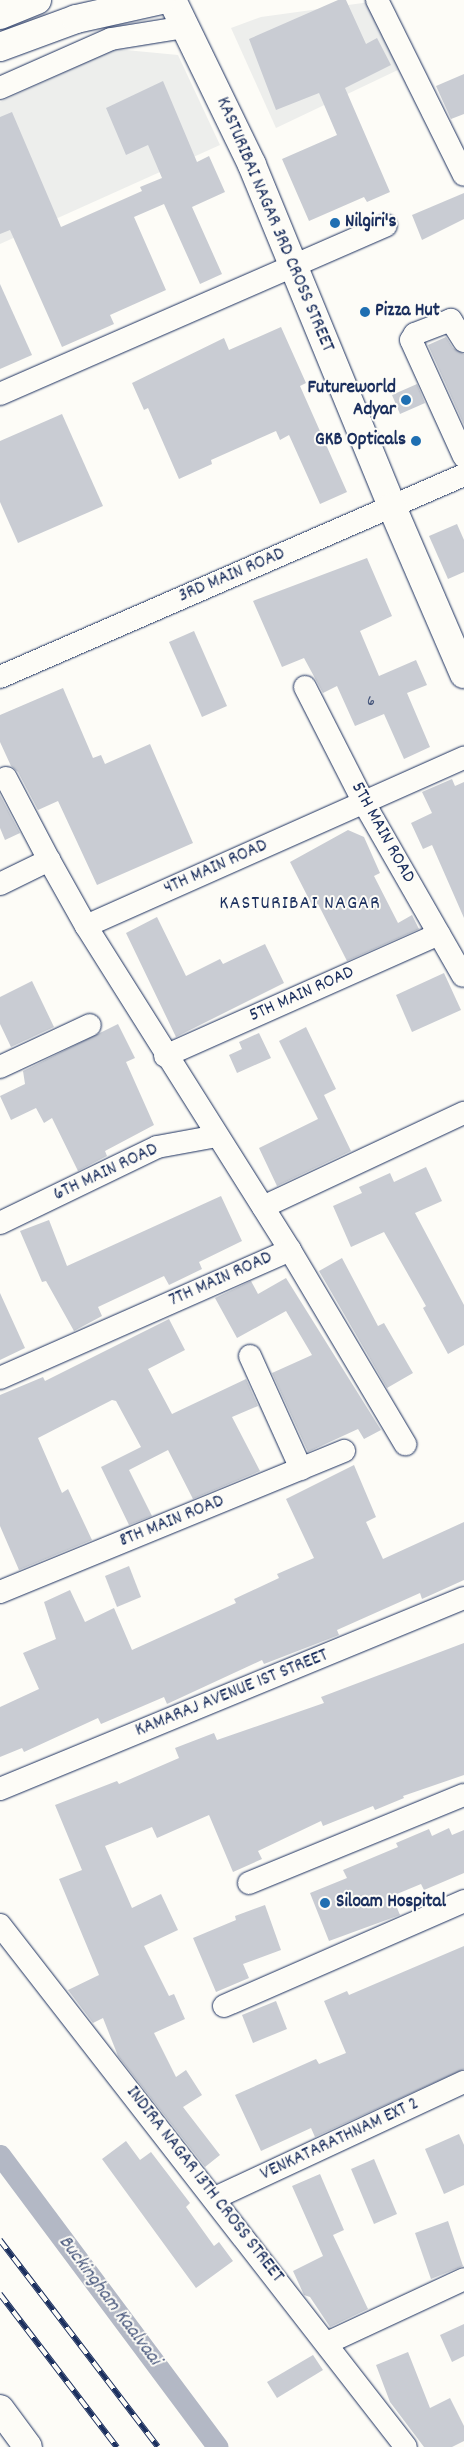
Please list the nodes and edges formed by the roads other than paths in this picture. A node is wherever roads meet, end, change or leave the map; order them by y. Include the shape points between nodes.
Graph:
1 (38, 0) edge
2 (161, 0) edge
3 (172, 0) edge
4 (377, 0) edge
5 (0, 15) edge
6 (185, 27) junction
7 (0, 47) edge
8 (0, 88) edge
9 (464, 175) edge
10 (386, 225) dead end
11 (292, 264) junction
12 (464, 341) edge
13 (0, 394) edge
14 (464, 457) edge
15 (464, 475) edge
16 (392, 507) junction
17 (464, 674) edge
18 (0, 677) edge
19 (306, 687) dead end
20 (464, 758) edge
21 (6, 778) dead end
22 (364, 803) junction
23 (49, 860) junction
24 (0, 884) edge
25 (86, 926) junction
26 (439, 934) junction
27 (463, 976) edge
28 (90, 1025) dead end
29 (165, 1056) junction
30 (0, 1067) edge
31 (464, 1113) edge
32 (217, 1136) junction
33 (263, 1207) junction
34 (0, 1223) edge
35 (290, 1250) junction
36 (250, 1356) dead end
37 (0, 1378) edge
38 (405, 1444) dead end
39 (344, 1451) dead end
40 (301, 1469) junction
41 (0, 1592) edge
42 (464, 1598) edge
43 (0, 1789) edge
44 (464, 1795) edge
45 (249, 1884) dead end
46 (464, 1902) edge
47 (0, 1924) edge
48 (224, 2006) dead end
49 (464, 2082) edge
50 (215, 2198) junction
51 (464, 2279) edge
52 (327, 2342) junction
53 (0, 2409) edge
54 (28, 2447) edge
55 (406, 2447) edge

1 - 5 street
2 - 7 street via 76,20
3 - 6 street, KASTURIBAI NAGAR 3RD CROSS STREET
4 - 9 street
6 - 8 street via 112,39
6 - 11 street, KASTURIBAI NAGAR 3RD CROSS STREET via 252,165
10 - 11 street
11 - 13 street
11 - 16 street, KASTURIBAI NAGAR 3RD CROSS STREET
12 - 14 street via 451,320 415,334 411,340
15 - 16 street, 3RD MAIN ROAD
16 - 17 street, KASTURIBAI NAGAR 3RD CROSS STREET
16 - 18 street, 3RD MAIN ROAD
19 - 22 street, 5TH MAIN ROAD
20 - 22 street, 4TH MAIN ROAD
21 - 23 street
22 - 25 street, 4TH MAIN ROAD
22 - 26 street, 5TH MAIN ROAD
23 - 24 street
23 - 25 street
25 - 29 street
26 - 27 street, 5TH MAIN ROAD
26 - 29 street, 5TH MAIN ROAD
28 - 30 street
29 - 32 street
31 - 33 street
32 - 33 street
32 - 34 street, 6TH MAIN ROAD via 157,1147
33 - 35 street
35 - 37 street, 7TH MAIN ROAD
35 - 38 street, 7TH MAIN ROAD
36 - 40 street
39 - 40 street, 8TH MAIN ROAD
40 - 41 street, 8TH MAIN ROAD
42 - 43 street, KAMARAJ AVENUE 1ST STREET
44 - 45 street
46 - 48 street
47 - 50 street, INDIRA NAGAR 13TH CROSS STREET
49 - 50 street, VENKATARATHNAM EXT 2
50 - 52 street, INDIRA NAGAR 13TH CROSS STREET
51 - 52 street
52 - 55 street, INDIRA NAGAR 13TH CROSS STREET
53 - 54 street

